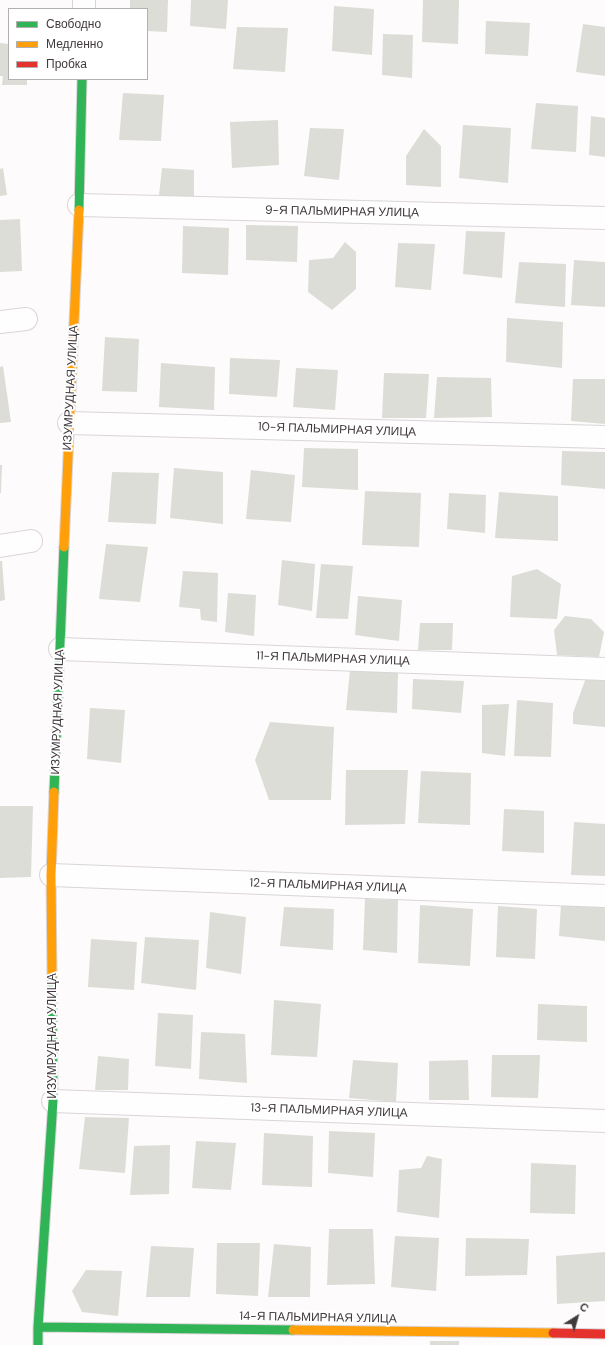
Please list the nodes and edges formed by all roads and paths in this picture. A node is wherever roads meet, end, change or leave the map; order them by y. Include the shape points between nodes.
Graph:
1 (82, 80) edge
2 (79, 205) junction
3 (605, 218) edge
4 (26, 319) dead end
5 (0, 322) edge
6 (69, 423) junction
7 (605, 437) edge
8 (31, 541) dead end
9 (0, 546) edge
10 (60, 649) junction
11 (605, 669) edge
12 (52, 875) junction
13 (605, 896) edge
14 (53, 1101) junction
15 (605, 1122) edge
16 (38, 1327) junction
17 (602, 1334) edge
18 (38, 1345) edge

1 - 2 street, ИЗУМРУДНАЯ УЛИЦА
2 - 3 street, 9-Я ПАЛЬМИРНАЯ УЛИЦА
2 - 6 street, ИЗУМРУДНАЯ УЛИЦА
4 - 5 street
6 - 7 street, 10-Я ПАЛЬМИРНАЯ УЛИЦА
6 - 10 street, ИЗУМРУДНАЯ УЛИЦА
8 - 9 street
10 - 11 street, 11-Я ПАЛЬМИРНАЯ УЛИЦА
10 - 12 street, ИЗУМРУДНАЯ УЛИЦА
12 - 13 street, 12-Я ПАЛЬМИРНАЯ УЛИЦА
12 - 14 street, ИЗУМРУДНАЯ УЛИЦА
14 - 15 street, 13-Я ПАЛЬМИРНАЯ УЛИЦА
14 - 16 street, ИЗУМРУДНАЯ УЛИЦА
16 - 17 street, 14-Я ПАЛЬМИРНАЯ УЛИЦА
16 - 18 street, ИЗУМРУДНАЯ УЛИЦА

